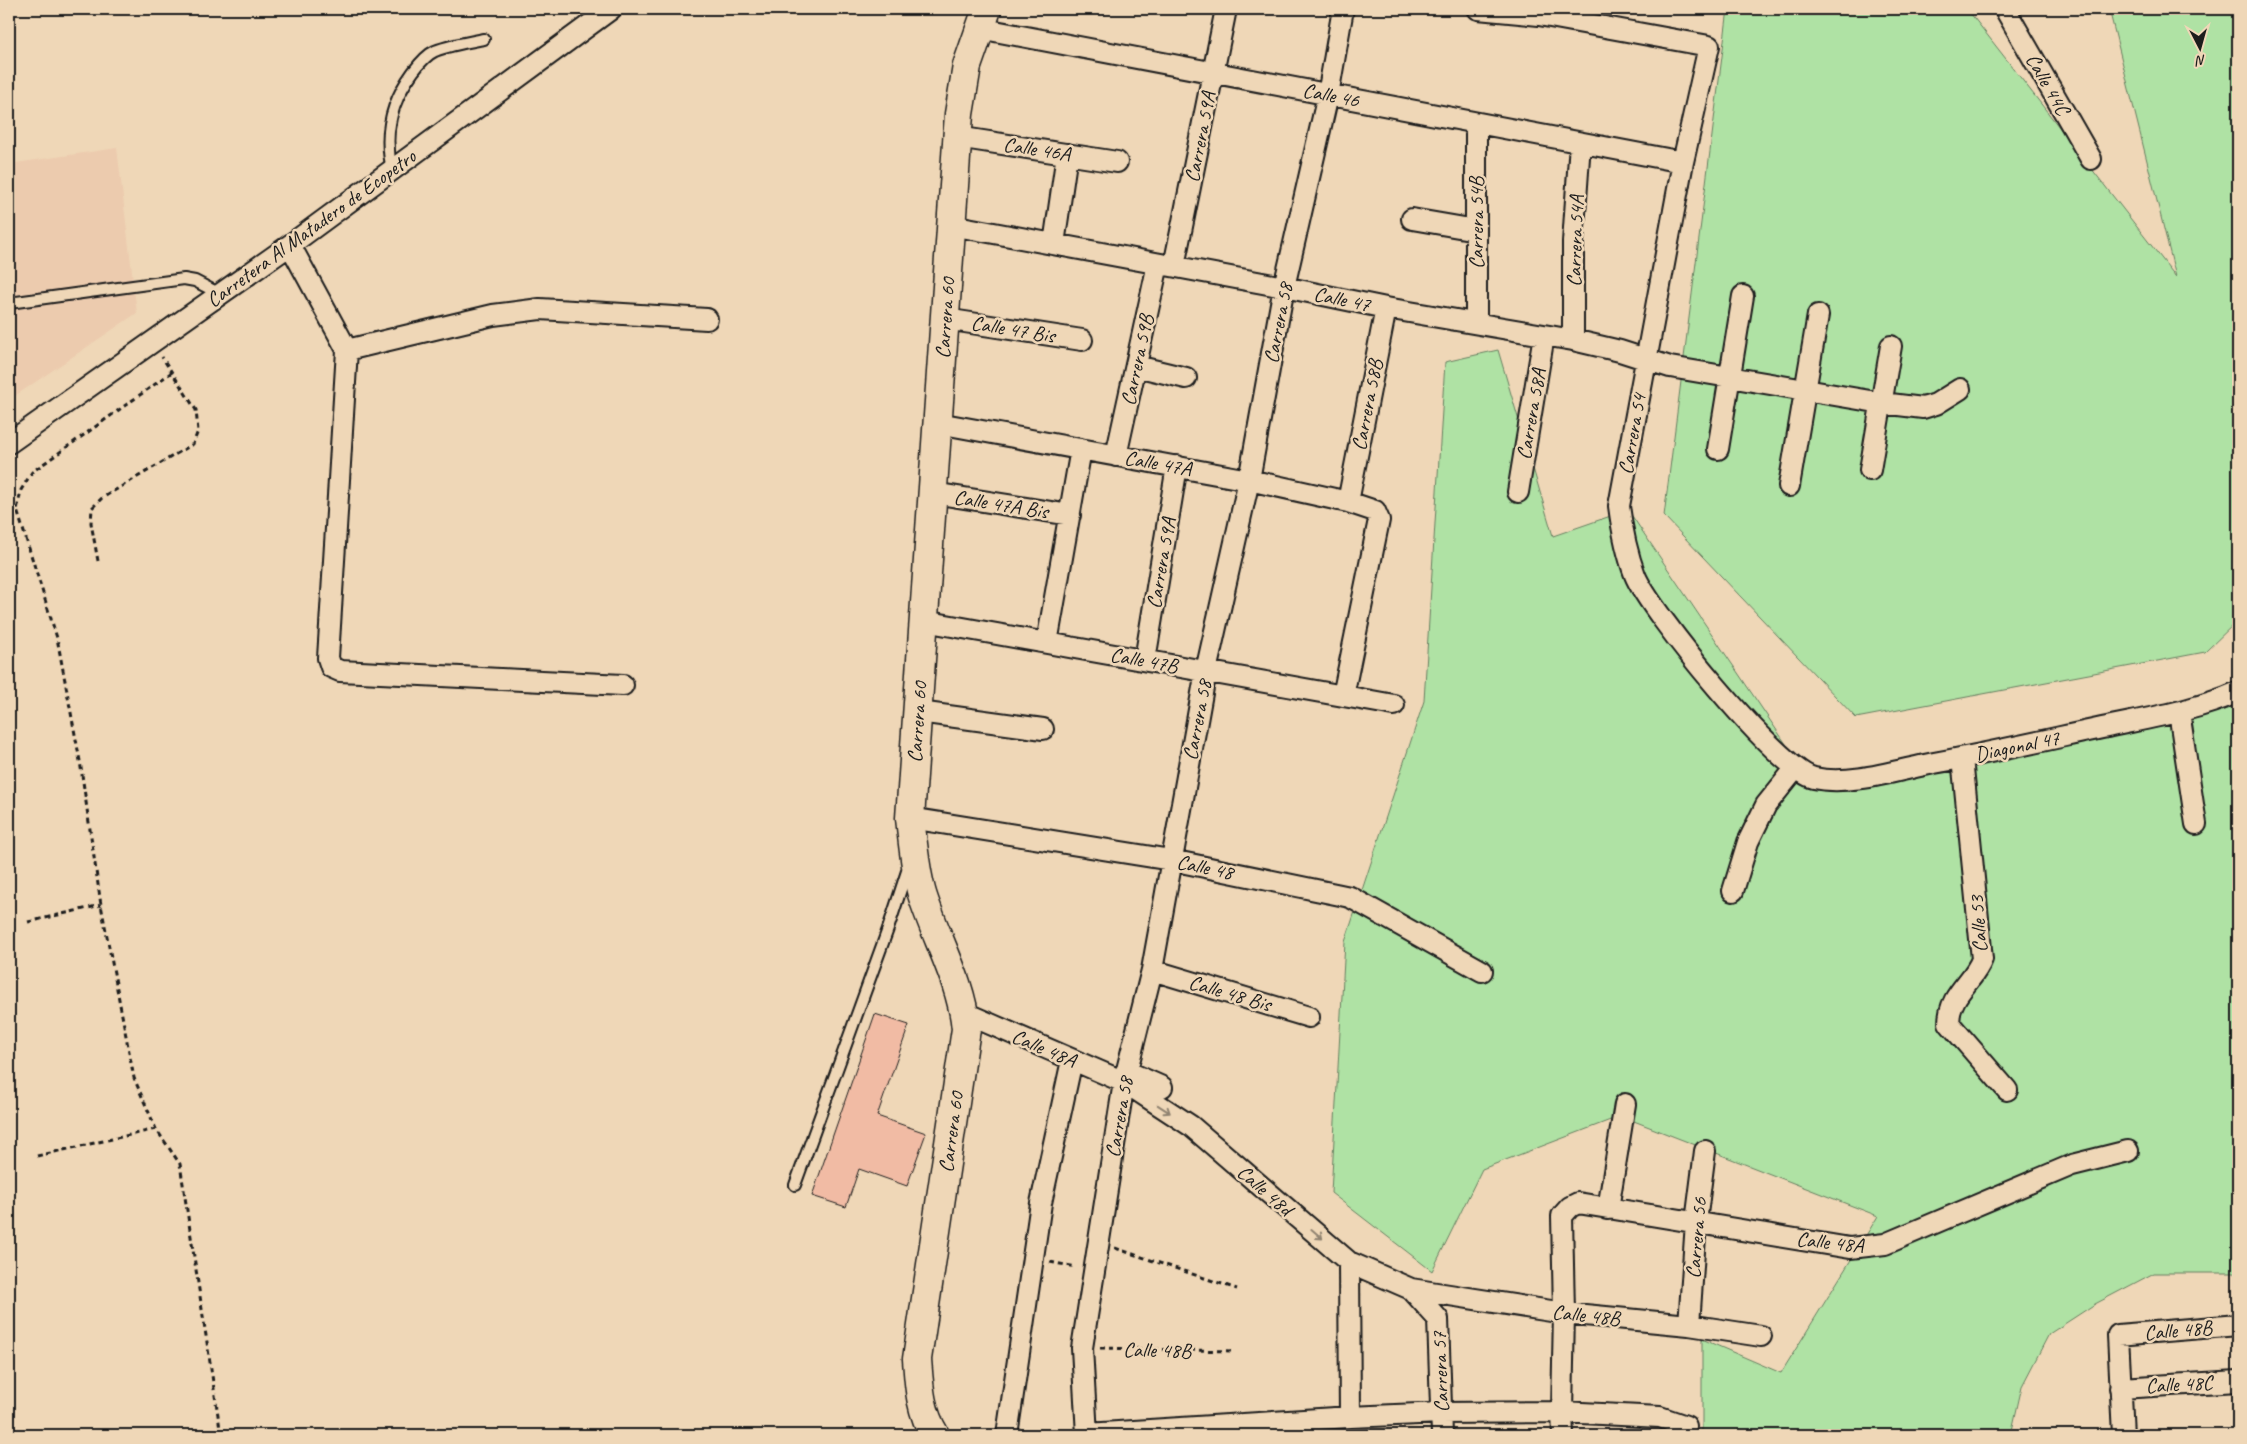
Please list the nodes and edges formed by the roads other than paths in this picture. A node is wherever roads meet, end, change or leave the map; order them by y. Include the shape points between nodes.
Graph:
1 (611, 9) edge
2 (1226, 9) edge
3 (1343, 9) edge
4 (1478, 9) edge
5 (2005, 9) edge
6 (1539, 12) edge
7 (983, 18) edge
8 (484, 39) dead end
9 (1213, 71) junction
10 (1328, 95) junction
11 (1476, 123) junction
12 (957, 137) junction
13 (1580, 143) junction
14 (1067, 154) junction
15 (2091, 159) dead end
16 (1117, 162) dead end
17 (1683, 162) junction
18 (392, 169) junction
19 (1412, 219) dead end
20 (951, 225) junction
21 (1476, 230) junction
22 (1054, 244) junction
23 (290, 245) junction
24 (1166, 265) junction
25 (1284, 287) junction
26 (220, 294) junction
27 (1743, 296) dead end
28 (9, 302) edge
29 (1386, 308) junction
30 (1818, 315) dead end
31 (945, 318) junction
32 (707, 319) dead end
33 (1476, 324) junction
34 (1544, 335) junction
35 (1082, 340) dead end
36 (1573, 340) junction
37 (1891, 346) dead end
38 (347, 350) junction
39 (1645, 359) junction
40 (1136, 366) junction
41 (1731, 377) junction
42 (1186, 378) dead end
43 (1960, 388) dead end
44 (1805, 390) junction
45 (1882, 403) junction
46 (938, 423) junction
47 (9, 443) edge
48 (1081, 449) junction
49 (1718, 449) dead end
50 (1116, 456) junction
51 (1178, 466) junction
52 (1870, 470) dead end
53 (1249, 480) junction
54 (1790, 486) dead end
55 (1518, 492) dead end
56 (933, 493) junction
57 (1348, 502) junction
58 (1070, 515) junction
59 (924, 621) junction
60 (1047, 643) junction
61 (1145, 660) junction
62 (1206, 671) junction
63 (623, 685) dead end
64 (2238, 692) edge
65 (1343, 696) junction
66 (1394, 705) dead end
67 (919, 712) junction
68 (2179, 712) junction
69 (1043, 729) dead end
70 (1962, 758) junction
71 (1795, 769) junction
72 (910, 818) junction
73 (2196, 824) dead end
74 (914, 850) junction
75 (1171, 860) junction
76 (1733, 891) dead end
77 (1152, 970) junction
78 (1482, 970) dead end
79 (965, 1013) junction
80 (1309, 1016) dead end
81 (1072, 1060) junction
82 (1125, 1077) junction
83 (1162, 1087) dead end
84 (2007, 1090) dead end
85 (1625, 1104) dead end
86 (1705, 1151) dead end
87 (2128, 1151) dead end
88 (795, 1185) dead end
89 (1608, 1209) junction
90 (1696, 1222) junction
91 (1349, 1262) junction
92 (1411, 1289) junction
93 (1564, 1314) junction
94 (1689, 1325) junction
95 (2238, 1325) edge
96 (1760, 1336) dead end
97 (2238, 1381) edge
98 (2120, 1388) junction
99 (1562, 1412) junction
100 (1441, 1414) junction
101 (1350, 1417) junction
102 (1686, 1426) dead end
103 (932, 1431) edge
104 (1007, 1435) edge
105 (1087, 1435) edge
106 (1442, 1435) edge
107 (1564, 1435) edge
108 (2123, 1435) edge

1 - 18 street, Carretera Al Matadero de Ecopetro
2 - 9 street, Carrera 59A
3 - 10 street, Carrera 58
4 - 6 street
5 - 15 street, Calle 44C
6 - 17 street, Carrera 54 via 1709,46
7 - 9 street, Calle 46
7 - 12 street, Carrera 60 via 967,66
8 - 18 lane via 434,52 420,62 395,101 388,125
9 - 10 street, Calle 46
9 - 24 street, Carrera 59A
10 - 11 street, Calle 46
10 - 25 street, Carrera 58
11 - 13 street, Calle 46
11 - 21 street, Carrera 54B
12 - 14 street, Calle 46A
12 - 20 street, Carrera 60
13 - 17 street, Calle 46
13 - 36 street, Carrera 54A via 1573,242
14 - 16 street, Calle 46A
14 - 22 street
17 - 39 street, Carrera 54
18 - 23 street, Carretera Al Matadero de Ecopetro
19 - 21 street
20 - 22 street, Calle 47
20 - 31 street, Carrera 60
21 - 33 street, Carrera 54B
22 - 24 street, Calle 47
23 - 26 street, Carretera Al Matadero de Ecopetro
23 - 38 street
24 - 25 street, Calle 47
24 - 40 street, Carrera 59B
25 - 29 street, Calle 47
25 - 53 street, Carrera 58
26 - 28 lane via 196,281 184,279
26 - 47 street, Carretera Al Matadero de Ecopetro
27 - 41 street
29 - 33 street, Calle 47
29 - 57 street, Carrera 58B
30 - 44 street
31 - 35 street, Calle 47 Bis
31 - 46 street, Carrera 60
32 - 38 street via 540,309 493,315
33 - 34 street, Calle 47
34 - 36 street, Calle 47
34 - 55 street, Carrera 58A
36 - 39 street, Calle 47
37 - 45 street
38 - 63 street via 328,658 331,667 340,671
39 - 41 street, Calle 47 via 1670,367
39 - 71 street, Carrera 54 via 1619,506 1635,575 1648,600 1725,698
40 - 42 street
40 - 50 street, Carrera 59B
41 - 44 street, Calle 47
41 - 49 street
43 - 45 street, Calle 47 via 1936,404 1923,408
44 - 45 street, Calle 47
44 - 54 street
45 - 52 street
46 - 48 street, Calle 47A
46 - 56 street, Carrera 60
48 - 50 street, Calle 47A
48 - 58 street
50 - 51 street, Calle 47A
51 - 53 street, Calle 47A
51 - 61 street, Carrera 59A
53 - 57 street, Calle 47A
53 - 62 street, Carrera 58
56 - 58 street, Calle 47A Bis
56 - 59 street, Carrera 60
57 - 65 street, Calle 47A via 1375,511 1379,520
58 - 60 street
59 - 60 street, Calle 47B
59 - 67 street, Carrera 60
60 - 61 street, Calle 47B
61 - 62 street, Calle 47B
62 - 65 street, Calle 47B
62 - 75 street, Carrera 58
64 - 68 street, Diagonal 47
65 - 66 street, Calle 47B
67 - 69 street
67 - 72 street, Carrera 60
68 - 70 street, Diagonal 47
68 - 73 street
70 - 71 street, Diagonal 47 via 1850,779 1812,778
70 - 84 street, Calle 53 via 1982,959 1956,999 1949,1023
71 - 76 street via 1766,805 1748,842
72 - 74 street, Carrera 60
72 - 75 street, Calle 48
74 - 79 street, Carrera 60 via 922,893
74 - 88 lane
75 - 77 street, Carrera 58
75 - 78 street, Calle 48 via 1350,897
77 - 80 street, Calle 48 Bis
77 - 82 street, Carrera 58
79 - 81 street, Calle 48A
79 - 103 street, Carrera 60 via 966,1029 917,1359 920,1402
81 - 82 street, Calle 48A
81 - 104 street via 1041,1203
82 - 83 street
82 -> 91 street, Calle 48d via 1191,1126
82 - 105 street, Carrera 58 via 1082,1348
85 - 89 street
86 - 90 street, Carrera 56
87 - 90 street, Calle 48A via 2072,1166 1869,1248 1850,1248
89 - 90 street, Calle 48A
89 - 93 street, Calle 48A via 1578,1204 1562,1216
90 - 94 street, Carrera 56
91 - 92 street, Calle 48d
91 - 101 street
92 - 93 street, Calle 48B
92 - 100 street, Carrera 57 via 1438,1319
93 - 94 street, Calle 48B
93 - 99 street
94 - 96 street, Calle 48B
95 - 98 street, Calle 48B via 2118,1335
97 - 98 street, Calle 48C
98 - 108 street
99 - 100 street
99 - 102 street via 1660,1417
99 - 107 street
100 - 101 street
100 - 106 street, Carrera 57
101 - 105 street

